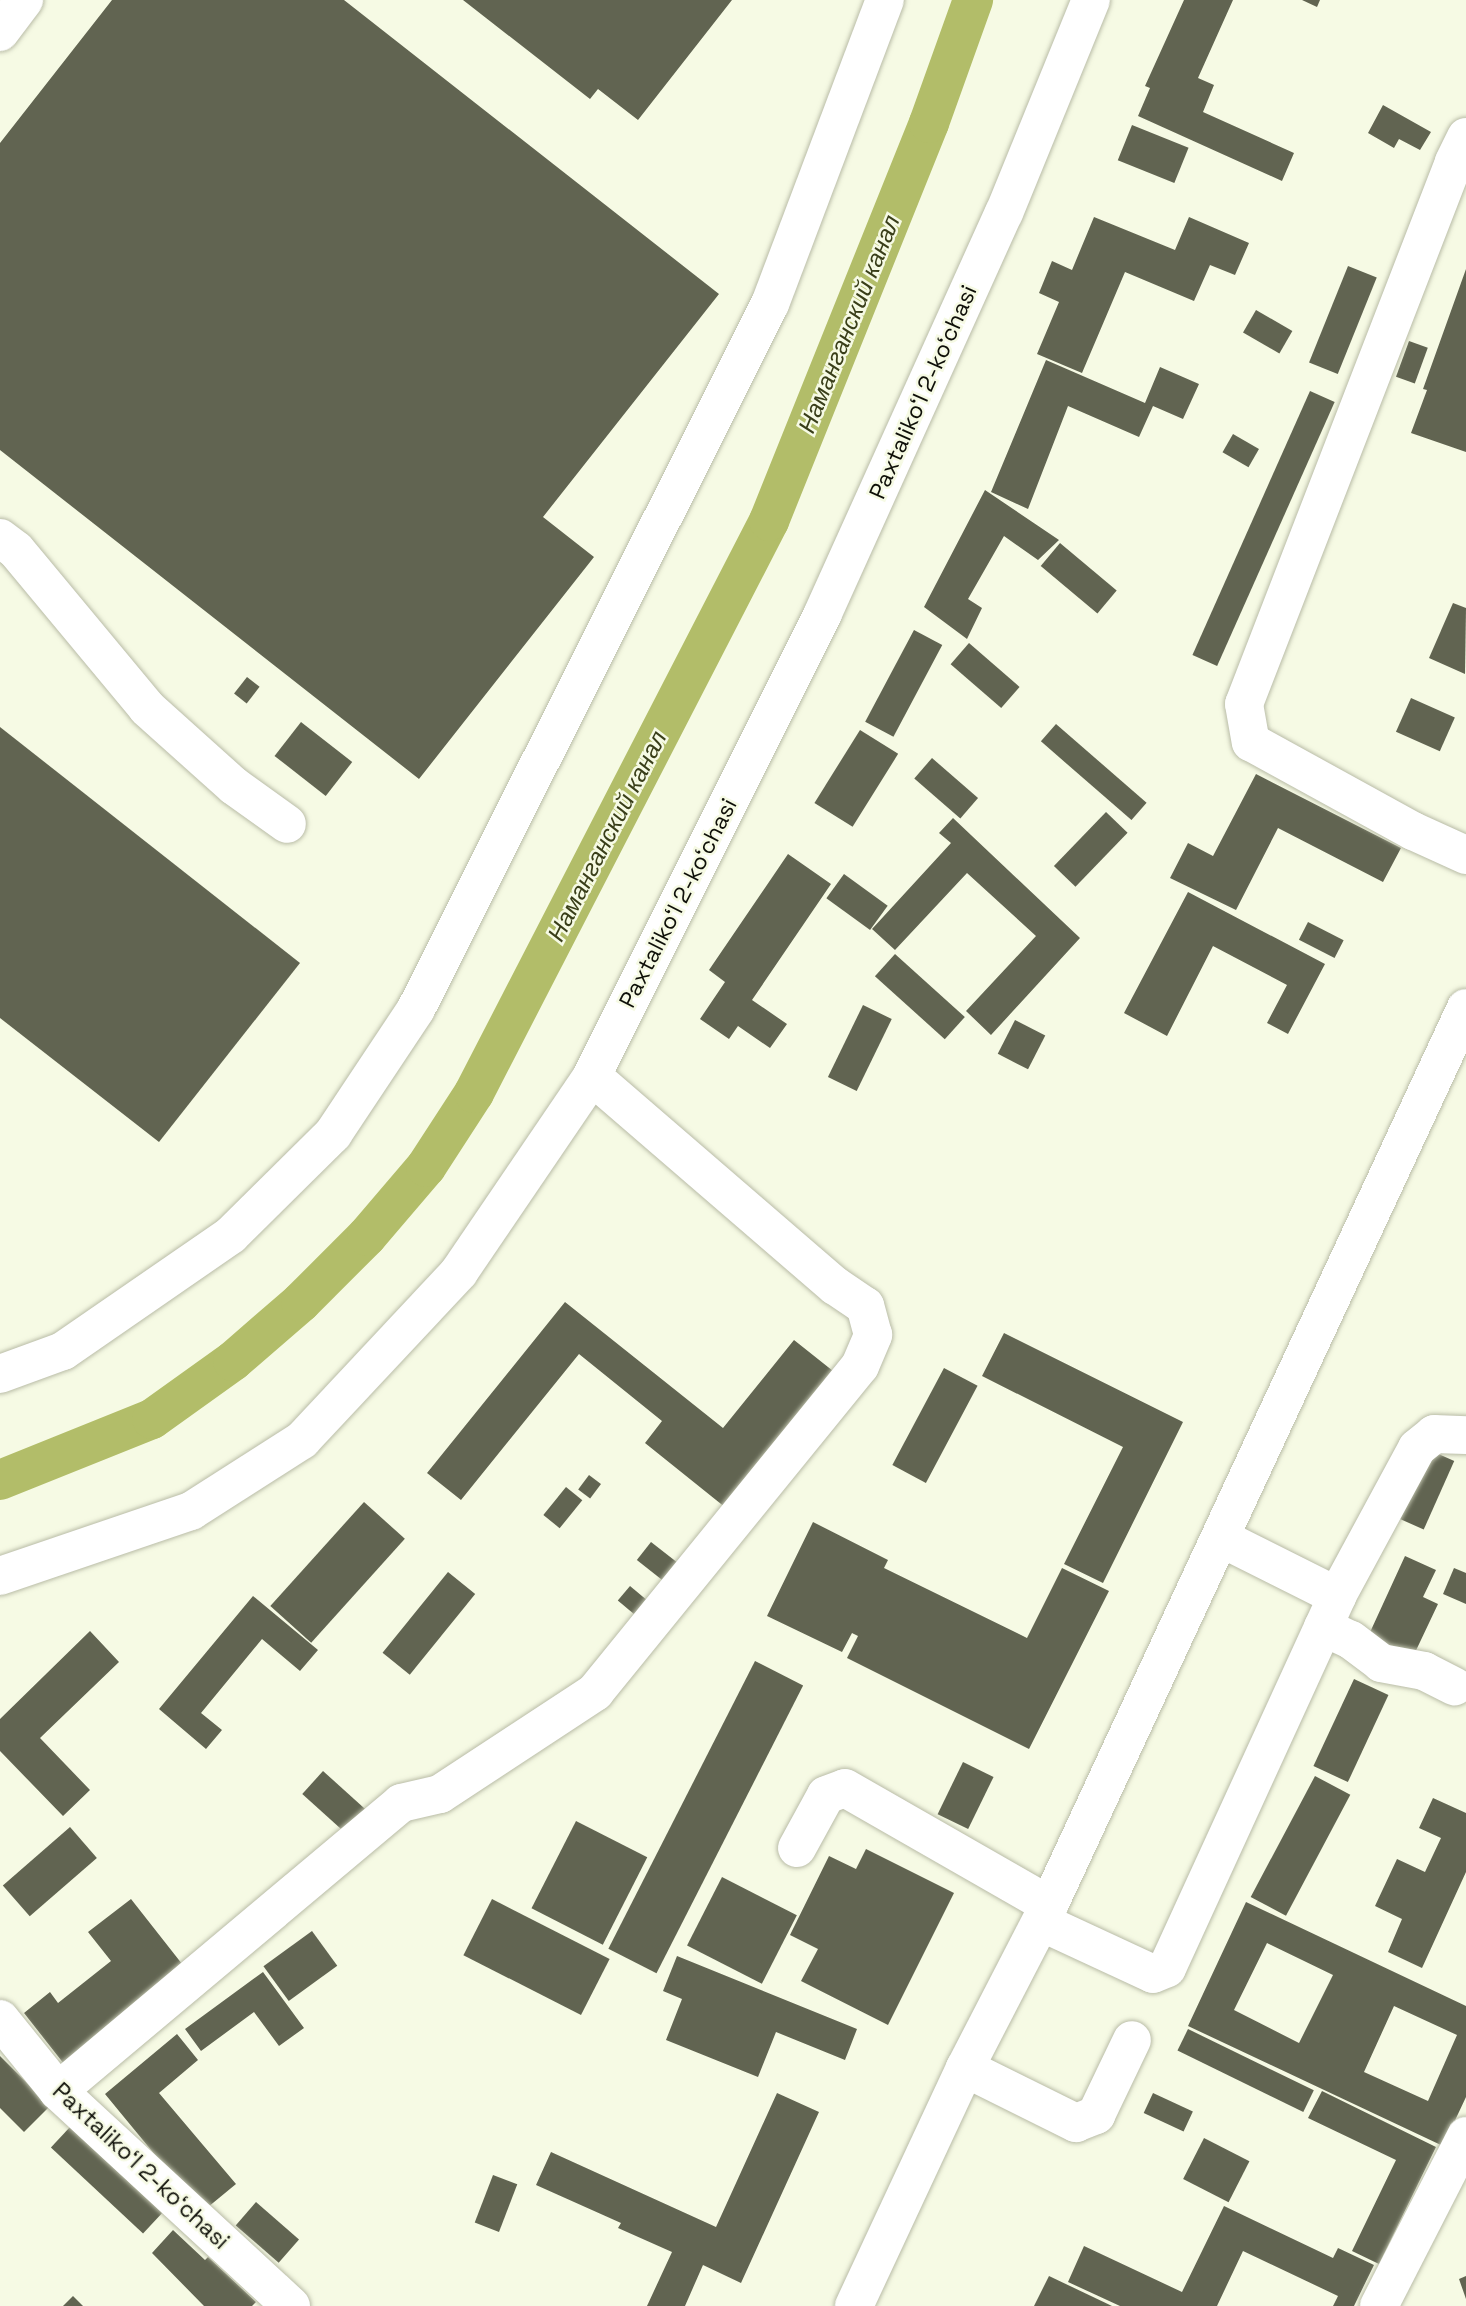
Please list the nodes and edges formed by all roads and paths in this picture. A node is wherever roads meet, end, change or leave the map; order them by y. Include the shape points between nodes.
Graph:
1 (24, 0) edge
2 (885, 0) edge
3 (1091, 0) edge
4 (0, 32) edge
5 (1466, 138) edge
6 (0, 538) edge
7 (287, 824) dead end
8 (1466, 855) edge
9 (1466, 1008) edge
10 (592, 1076) junction
11 (0, 1374) edge
12 (1466, 1435) edge
13 (1221, 1538) junction
14 (0, 1576) edge
15 (1330, 1612) junction
16 (1454, 1686) dead end
17 (797, 1848) dead end
18 (1045, 1914) junction
19 (0, 2019) edge
20 (1132, 2040) dead end
21 (965, 2068) junction
22 (58, 2091) junction
23 (1466, 2136) edge
24 (291, 2306) edge
25 (854, 2306) edge
26 (1379, 2306) edge

1 - 4 street
2 - 11 street via 770,304 416,1009 333,1134 231,1235 63,1351
3 - 10 street, Paxtalikoʻl 2-koʻchasi via 1004,213 823,613
5 - 8 street via 1244,704 1251,742
6 - 7 street via 16,550 147,708 234,786
9 - 13 street
10 - 14 street, Paxtalikoʻl 2-koʻchasi via 459,1272 302,1440 191,1511
10 - 22 street via 835,1286 865,1306 873,1335 860,1366 595,1692 440,1794 401,1803
12 - 15 street via 1434,1434 1417,1448
13 - 15 street
13 - 18 street
15 - 16 street via 1351,1640 1381,1663 1424,1671
15 - 18 street via 1167,1968 1153,1974
17 - 18 street via 826,1796 845,1788
18 - 21 street
19 - 22 street, Paxtalikoʻl 2-koʻchasi
20 - 21 street via 1096,2115 1076,2123
21 - 25 street
22 - 24 street, Paxtalikoʻl 2-koʻchasi
23 - 26 street

